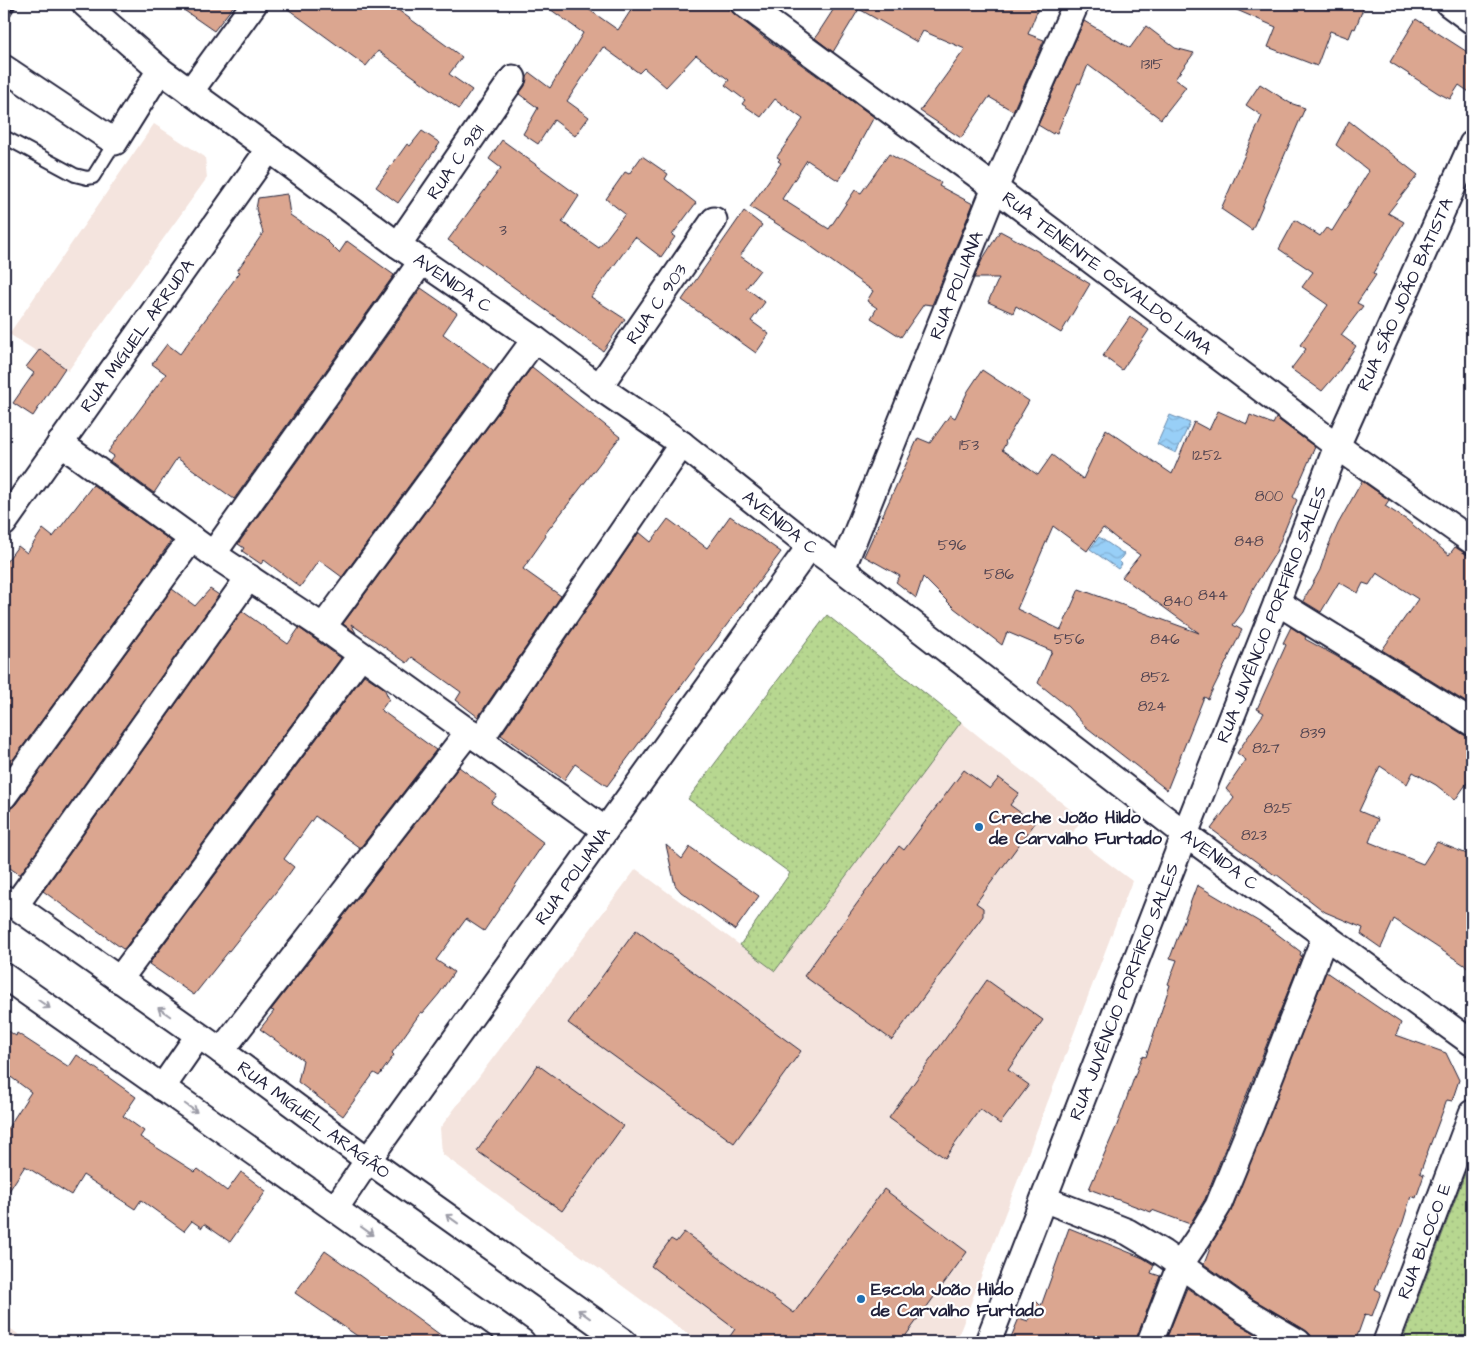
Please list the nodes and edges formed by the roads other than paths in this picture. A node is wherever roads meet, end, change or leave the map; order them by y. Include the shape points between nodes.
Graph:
1 (85, 4) edge
2 (254, 4) edge
3 (744, 4) edge
4 (1076, 4) edge
5 (1449, 4) edge
6 (1472, 21) edge
7 (4, 68) edge
8 (160, 70) junction
9 (513, 78) dead end
10 (190, 92) junction
11 (4, 139) edge
12 (115, 142) junction
13 (1472, 144) edge
14 (269, 149) junction
15 (996, 188) junction
16 (714, 220) dead end
17 (398, 245) junction
18 (422, 261) junction
19 (535, 339) junction
20 (599, 387) junction
21 (60, 444) junction
22 (682, 444) junction
23 (1337, 446) junction
24 (4, 522) edge
25 (192, 538) junction
26 (1472, 541) edge
27 (810, 546) junction
28 (213, 554) junction
29 (842, 569) junction
30 (249, 577) junction
31 (1277, 602) junction
32 (323, 627) junction
33 (361, 655) junction
34 (1472, 723) edge
35 (474, 736) junction
36 (4, 796) edge
37 (605, 830) junction
38 (1185, 834) junction
39 (10, 902) edge
40 (1325, 936) junction
41 (4, 976) edge
42 (119, 980) junction
43 (198, 1036) junction
44 (1472, 1044) edge
45 (221, 1052) junction
46 (162, 1088) junction
47 (1472, 1113) edge
48 (368, 1160) junction
49 (1044, 1199) junction
50 (335, 1209) junction
51 (1180, 1265) junction
52 (522, 1342) edge
53 (624, 1342) edge
54 (988, 1342) edge
55 (1150, 1342) edge
56 (1298, 1342) edge
57 (1386, 1342) edge

1 - 8 street, AVENIDA C
2 - 10 street
3 - 15 street, RUA TENENTE OSVALDO LIMA
4 - 15 street, RUA POLIANA
5 - 6 street
7 - 12 street
8 - 10 street, AVENIDA C
8 - 12 street
9 - 17 street, RUA C 981
10 - 14 street, AVENIDA C
11 - 12 lane via 87,178 93,177
13 - 23 street, RUA SÃO JOÃO BATISTA
14 - 17 street, AVENIDA C
14 - 21 street, RUA MIGUEL ARRUDA
15 - 23 street, RUA TENENTE OSVALDO LIMA
15 - 29 street, RUA POLIANA
16 - 20 street, RUA C 903
17 - 18 street, AVENIDA C
18 - 19 street, AVENIDA C
18 - 28 street
19 - 20 street, AVENIDA C
19 - 32 street
20 - 22 street, AVENIDA C
21 - 24 street, RUA MIGUEL ARRUDA
21 - 25 street
22 - 27 street, AVENIDA C
22 - 35 street
23 - 26 street, RUA TENENTE OSVALDO LIMA
23 - 31 street, RUA JUVÊNCIO PORFÍRIO SALES
25 - 28 street
25 - 36 street
27 - 29 street, AVENIDA C
27 - 37 street, RUA POLIANA
28 - 30 street
29 - 38 street, AVENIDA C
30 - 32 street
30 - 39 street
31 - 34 street
31 - 38 street, RUA JUVÊNCIO PORFÍRIO SALES
32 - 33 street
33 - 35 street
33 - 42 street
35 - 37 street
35 - 45 street
37 - 48 street, RUA POLIANA
38 - 40 street, AVENIDA C
38 - 49 street, RUA JUVÊNCIO PORFÍRIO SALES
39 - 42 street, RUA MIGUEL ARAGÃO
40 - 44 street, AVENIDA C
40 - 51 street via 1218,1206
41 -> 46 street
43 -> 42 street, RUA MIGUEL ARAGÃO
43 - 45 street, RUA MIGUEL ARAGÃO
43 - 46 street
45 - 48 street, RUA MIGUEL ARAGÃO
46 -> 50 street
47 - 57 street, RUA BLOCO E
48 - 50 street, RUA POLIANA
53 -> 48 street, RUA MIGUEL ARAGÃO
49 - 51 street via 1128,1232
49 - 54 street, RUA JUVÊNCIO PORFÍRIO SALES
50 -> 52 street
51 - 55 street
51 - 56 street via 1245,1311

